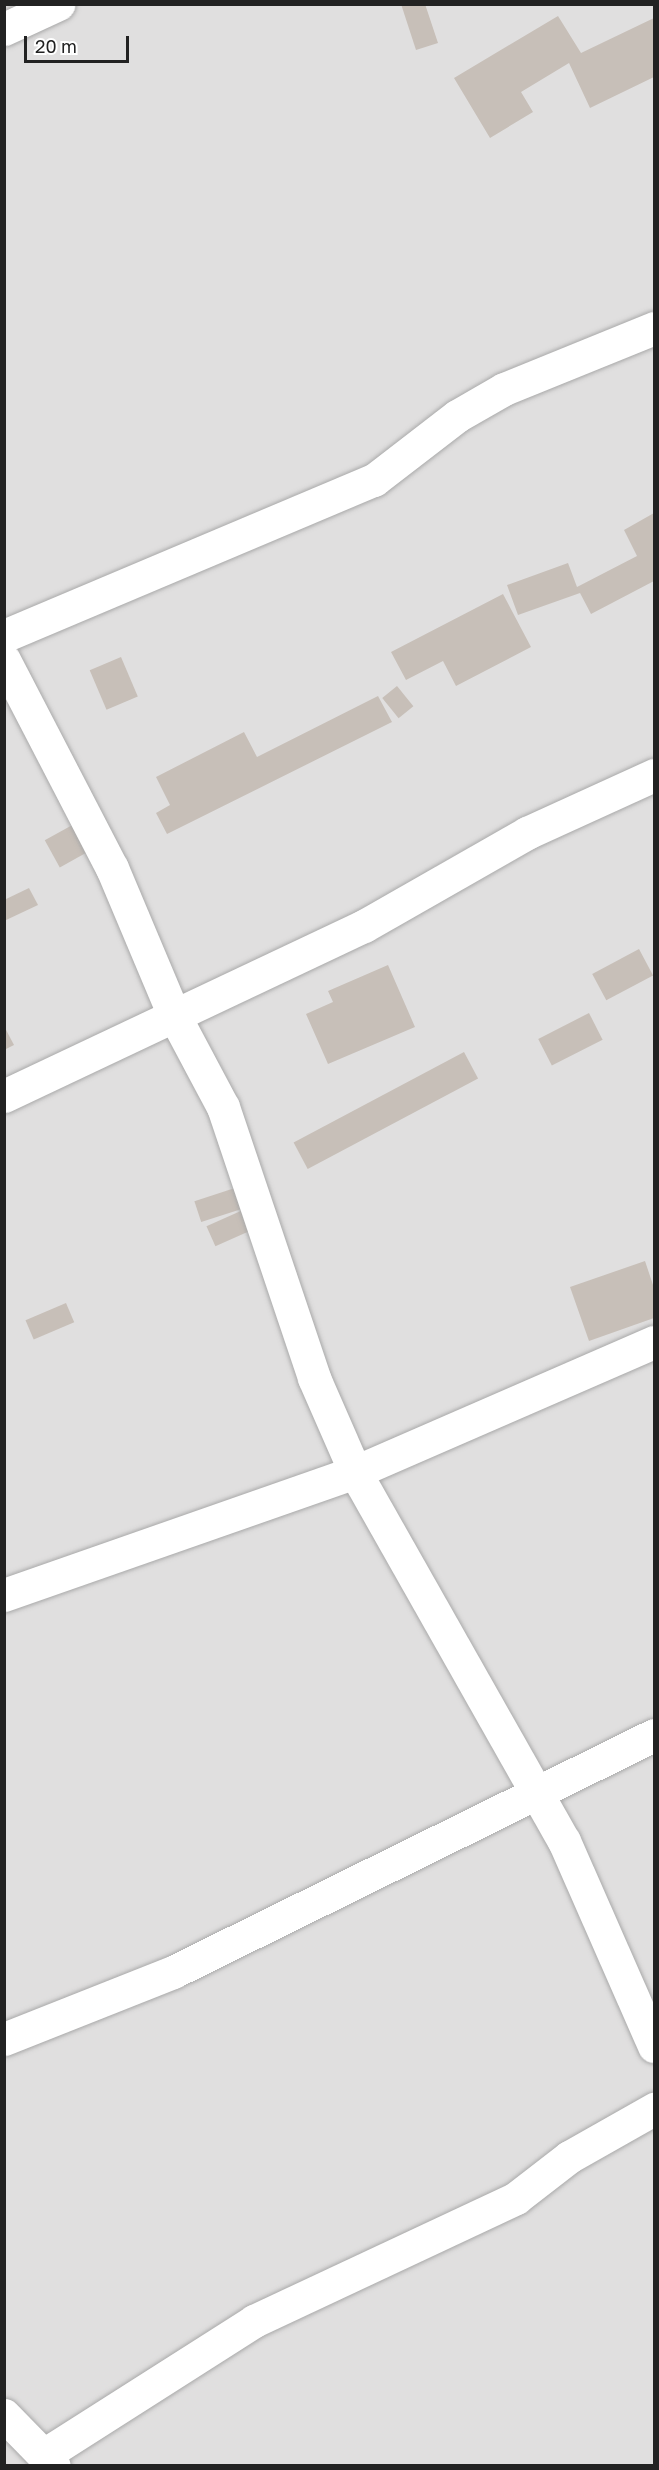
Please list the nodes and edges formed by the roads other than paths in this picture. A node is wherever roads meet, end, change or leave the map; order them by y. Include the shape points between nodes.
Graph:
1 (58, 4) edge
2 (4, 28) edge
3 (654, 328) edge
4 (4, 636) edge
5 (4, 660) edge
6 (654, 775) edge
7 (173, 1013) junction
8 (4, 1096) edge
9 (654, 1342) edge
10 (355, 1472) junction
11 (4, 1595) edge
12 (654, 1735) edge
13 (537, 1791) junction
14 (4, 2039) edge
15 (654, 2046) edge
16 (654, 2109) edge
17 (4, 2415) edge
18 (51, 2459) edge

1 - 2 street
3 - 4 street via 504,389 457,416 375,480
5 - 7 street via 112,868
6 - 7 street via 526,833 364,926
7 - 8 street
7 - 10 street via 223,1107 314,1378
9 - 10 street
10 - 11 street
10 - 13 street
12 - 13 street
13 - 14 street via 173,1972
13 - 15 street
16 - 18 street via 568,2157 516,2198 254,2321
17 - 18 street

